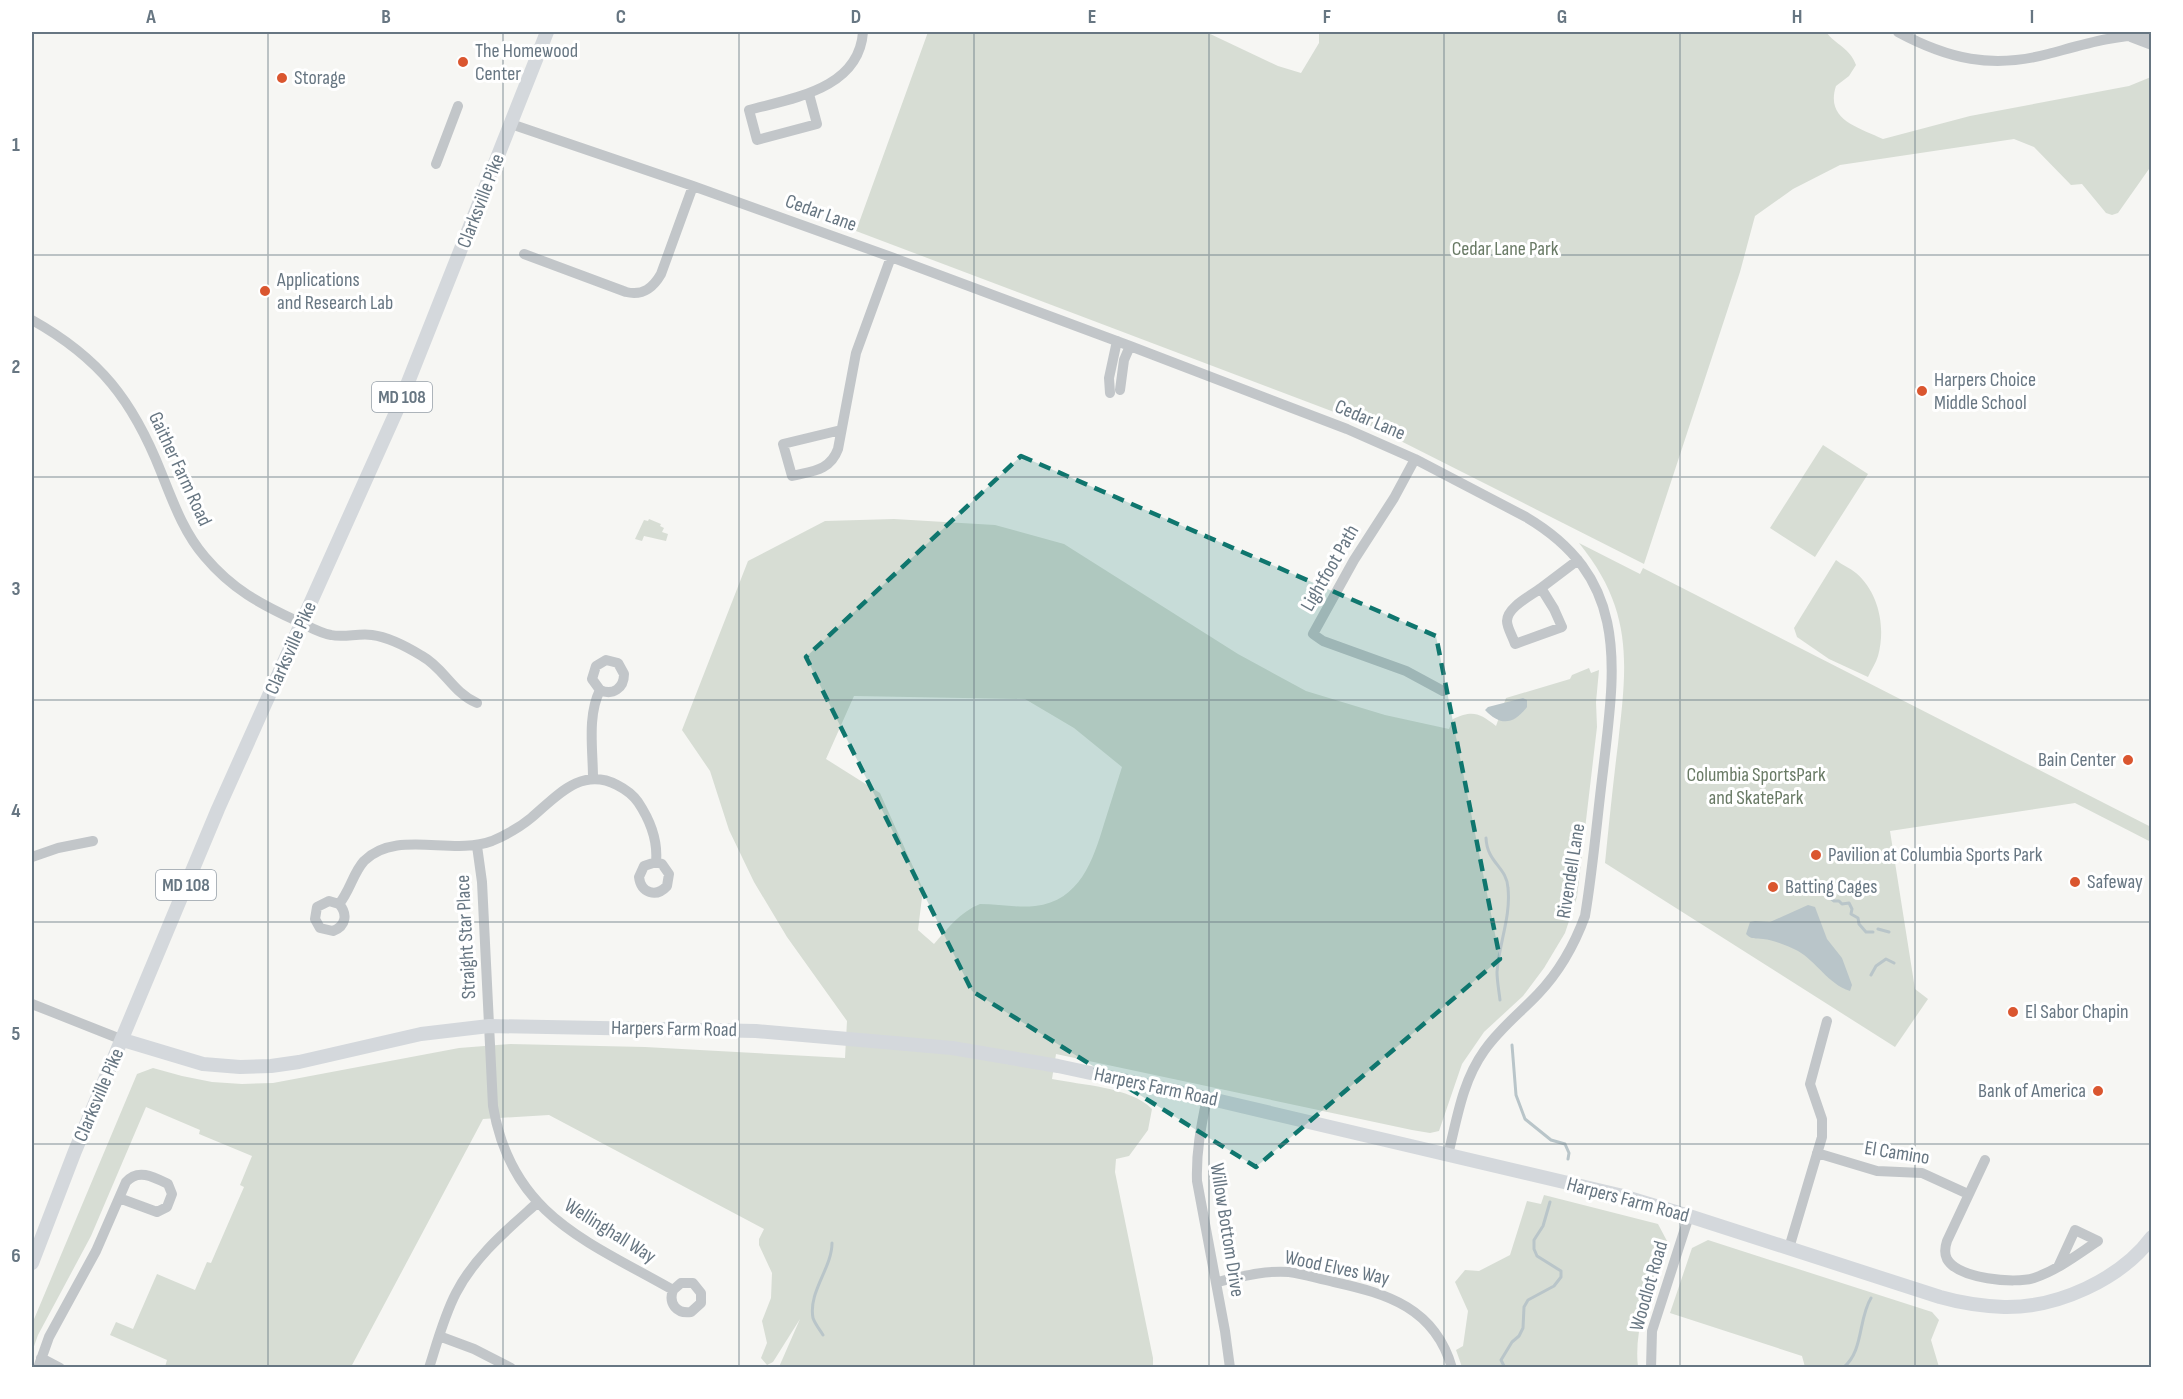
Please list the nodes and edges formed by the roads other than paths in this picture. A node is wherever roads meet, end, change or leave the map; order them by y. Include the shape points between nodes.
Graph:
1 (547, 32) edge
2 (863, 32) edge
3 (1898, 32) edge
4 (2151, 35) edge
5 (2131, 37) junction
6 (2151, 45) edge
7 (809, 94) junction
8 (458, 106) dead end
9 (511, 124) junction
10 (436, 164) dead end
11 (693, 186) junction
12 (524, 254) dead end
13 (891, 257) junction
14 (32, 321) edge
15 (1117, 341) junction
16 (1130, 346) junction
17 (841, 430) junction
18 (1415, 459) junction
19 (1578, 560) junction
20 (1541, 588) junction
21 (302, 623) junction
22 (600, 690) dead end
23 (1443, 691) dead end
24 (477, 703) dead end
25 (593, 778) junction
26 (93, 841) dead end
27 (477, 846) junction
28 (32, 857) edge
29 (656, 862) dead end
30 (339, 904) dead end
31 (32, 1004) edge
32 (1827, 1022) dead end
33 (489, 1026) junction
34 (123, 1040) junction
35 (1207, 1098) junction
36 (1817, 1154) junction
37 (1448, 1155) junction
38 (1985, 1160) dead end
39 (1968, 1194) junction
40 (119, 1198) junction
41 (537, 1203) junction
42 (1689, 1216) junction
43 (2151, 1238) edge
44 (1789, 1248) junction
45 (32, 1263) edge
46 (2058, 1268) dead end
47 (1217, 1282) junction
48 (673, 1290) dead end
49 (439, 1336) junction
50 (39, 1363) edge
51 (60, 1368) edge
52 (429, 1368) edge
53 (511, 1368) edge
54 (1230, 1368) edge
55 (1452, 1368) edge
56 (1651, 1368) edge

1 - 9 main road, Clarksville Pike / MD 108
2 - 7 street via 859,52 851,65 829,85
3 - 5 street via 1951,55 1987,61 2017,60 2104,39
4 - 5 street
5 - 6 street
7 - 7 street via 749,110 757,140 817,124
8 - 10 street
9 - 11 street, Cedar Lane
9 - 21 main road, Clarksville Pike / MD 108 via 397,410
11 - 12 street via 661,274 655,285 645,291 626,292
11 - 13 street, Cedar Lane
13 - 15 street, Cedar Lane
13 - 17 street via 856,353
14 - 21 street, Gaither Farm Road via 82,354 107,378 136,416 176,511 203,556 251,599
15 - 16 street, Cedar Lane
15 - 16 street via 1109,378 1115,392
16 - 18 street, Cedar Lane
17 - 17 street via 831,463 792,476 783,444
18 - 19 street, Cedar Lane via 1543,527
18 - 23 street, Lightfoot Path via 1313,634 1406,671
19 - 20 street
19 - 37 street, Rivendell Lane via 1605,610 1612,655 1611,700 1585,916 1564,962 1476,1063 1464,1090
20 - 20 street via 1508,617 1515,644 1562,627
21 - 24 street, Gaither Farm Road via 331,635 381,637 422,656 462,695
21 - 34 main road, Clarksville Pike / MD 108 via 214,819
22 - 25 street via 592,714
25 - 27 street via 572,784 507,835
25 - 29 street via 615,783 639,803 656,838
26 - 28 street
27 - 30 street via 385,848 358,869
27 - 33 street, Straight Star Place
31 - 34 street
32 - 36 street via 1810,1084 1824,1128
33 - 34 main road, Harpers Farm Road via 421,1034 271,1066 203,1064
33 - 35 main road, Harpers Farm Road via 744,1031 952,1048
33 - 41 street, Wellinghall Way via 496,1125 514,1173
34 - 45 main road, Clarksville Pike / MD 108
35 - 37 main road, Harpers Farm Road
35 - 47 street, Willow Bottom Drive via 1196,1161 1197,1181
36 - 39 street, El Camino via 1877,1171 1922,1173
36 - 44 street
37 - 42 main road, Harpers Farm Road via 1619,1195
38 - 39 street
39 - 46 street via 1945,1249 1952,1265 1969,1274 2016,1281
40 - 40 street via 157,1212 168,1207 172,1194 168,1185 142,1173 130,1176
40 - 50 street
41 - 48 street, Wellinghall Way via 574,1233
41 - 49 street via 477,1261 456,1293
42 - 44 main road, Harpers Farm Road
42 - 56 street, Woodlot Road via 1652,1331
43 - 44 main road, Harpers Farm Road via 2129,1260 2091,1285 2041,1303 2006,1307 1961,1303
47 - 54 street, Willow Bottom Drive
47 - 55 street, Wood Elves Way via 1289,1272 1382,1293 1408,1306 1428,1323
49 - 52 street
49 - 53 street
50 - 51 street

